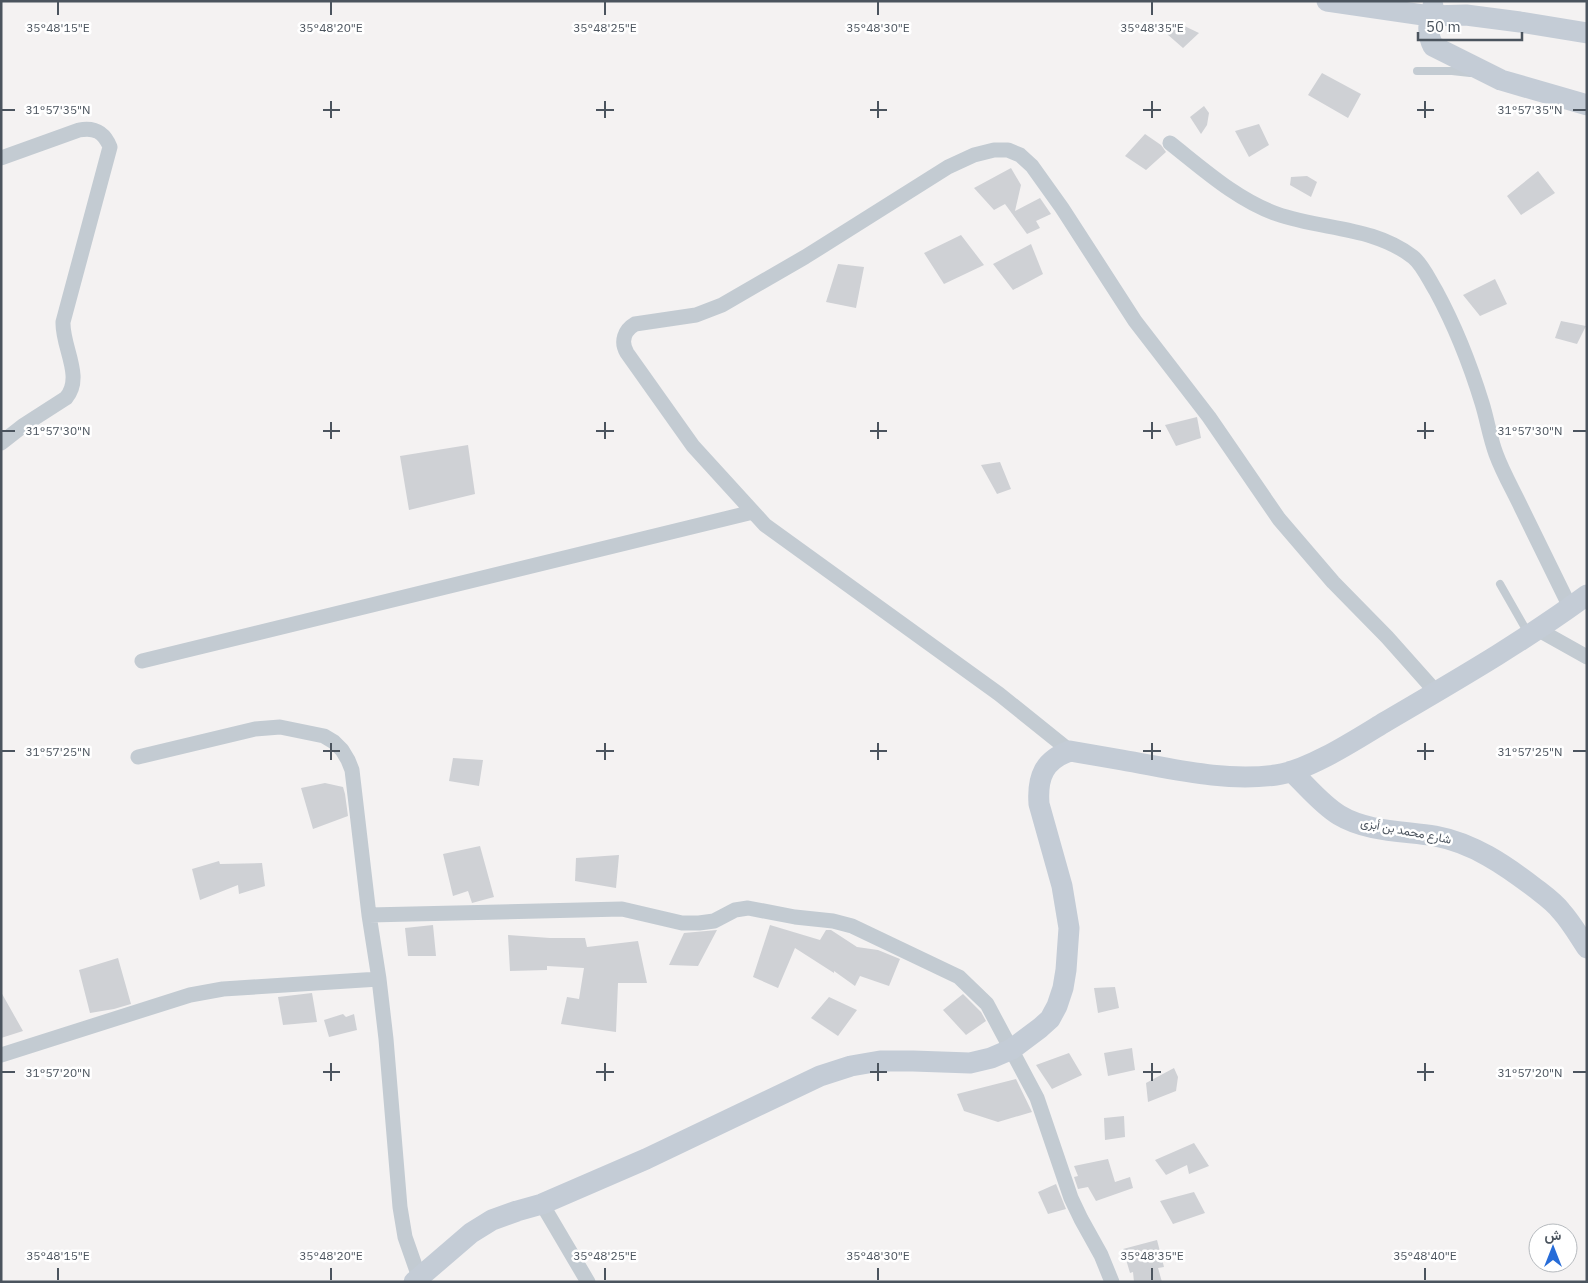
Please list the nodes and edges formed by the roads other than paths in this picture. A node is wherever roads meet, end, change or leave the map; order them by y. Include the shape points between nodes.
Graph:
1 (1327, 1) edge
2 (1395, 4) edge
3 (1431, 11) junction
4 (1587, 33) edge
5 (1417, 71) dead end
6 (1501, 80) junction
7 (1587, 105) edge
8 (1170, 143) dead end
9 (1, 158) edge
10 (1, 443) edge
11 (753, 512) junction
12 (1500, 584) dead end
13 (1587, 594) edge
14 (1570, 607) junction
15 (1533, 632) junction
16 (1587, 657) edge
17 (142, 661) dead end
18 (1436, 692) junction
19 (1070, 752) junction
20 (138, 757) dead end
21 (1291, 771) junction
22 (369, 915) junction
23 (1587, 948) edge
24 (379, 979) junction
25 (1012, 1050) junction
26 (1, 1055) edge
27 (542, 1204) junction
28 (416, 1280) edge
29 (588, 1282) edge
30 (1112, 1282) edge

1 - 2 street
2 - 3 street
3 - 4 street
3 - 6 street via 1428,33 1433,46
5 - 6 lane via 1480,74
6 - 7 street
8 - 14 street via 1244,198 1275,213 1376,237 1414,258 1438,296 1460,342 1482,403 1495,453
9 - 10 street via 89,128 99,130 110,147 63,322 74,379 71,392
11 - 17 street
11 - 18 street via 693,446 627,353 624,335 635,324 696,315 722,305 948,167 974,155 1008,150 1032,166 1135,321 1209,416 1279,519
11 - 19 street via 765,525 999,694
12 - 15 lane
13 - 14 street
14 - 15 street
15 - 16 street
15 - 18 street
18 - 21 street via 1313,762
19 - 21 street via 1205,775 1239,777
19 - 25 street via 1053,760 1046,768 1040,778 1038,792 1062,886 1069,928 1063,988 1050,1019
20 - 22 street via 268,727 324,736 334,742 352,770
21 - 23 street, شارع محمد بن أبزى via 1326,805 1352,821 1451,840 1494,859 1560,910
22 - 24 street
22 - 25 street via 622,910 682,923 699,923 748,908 833,921 852,926 959,977 987,1004
24 - 26 street via 223,989 190,995
24 - 28 street via 400,1207
25 - 27 street via 970,1063 880,1061 820,1076 646,1159
25 - 30 street via 1037,1098 1071,1198
27 - 28 street via 492,1220 471,1233
27 - 29 street

